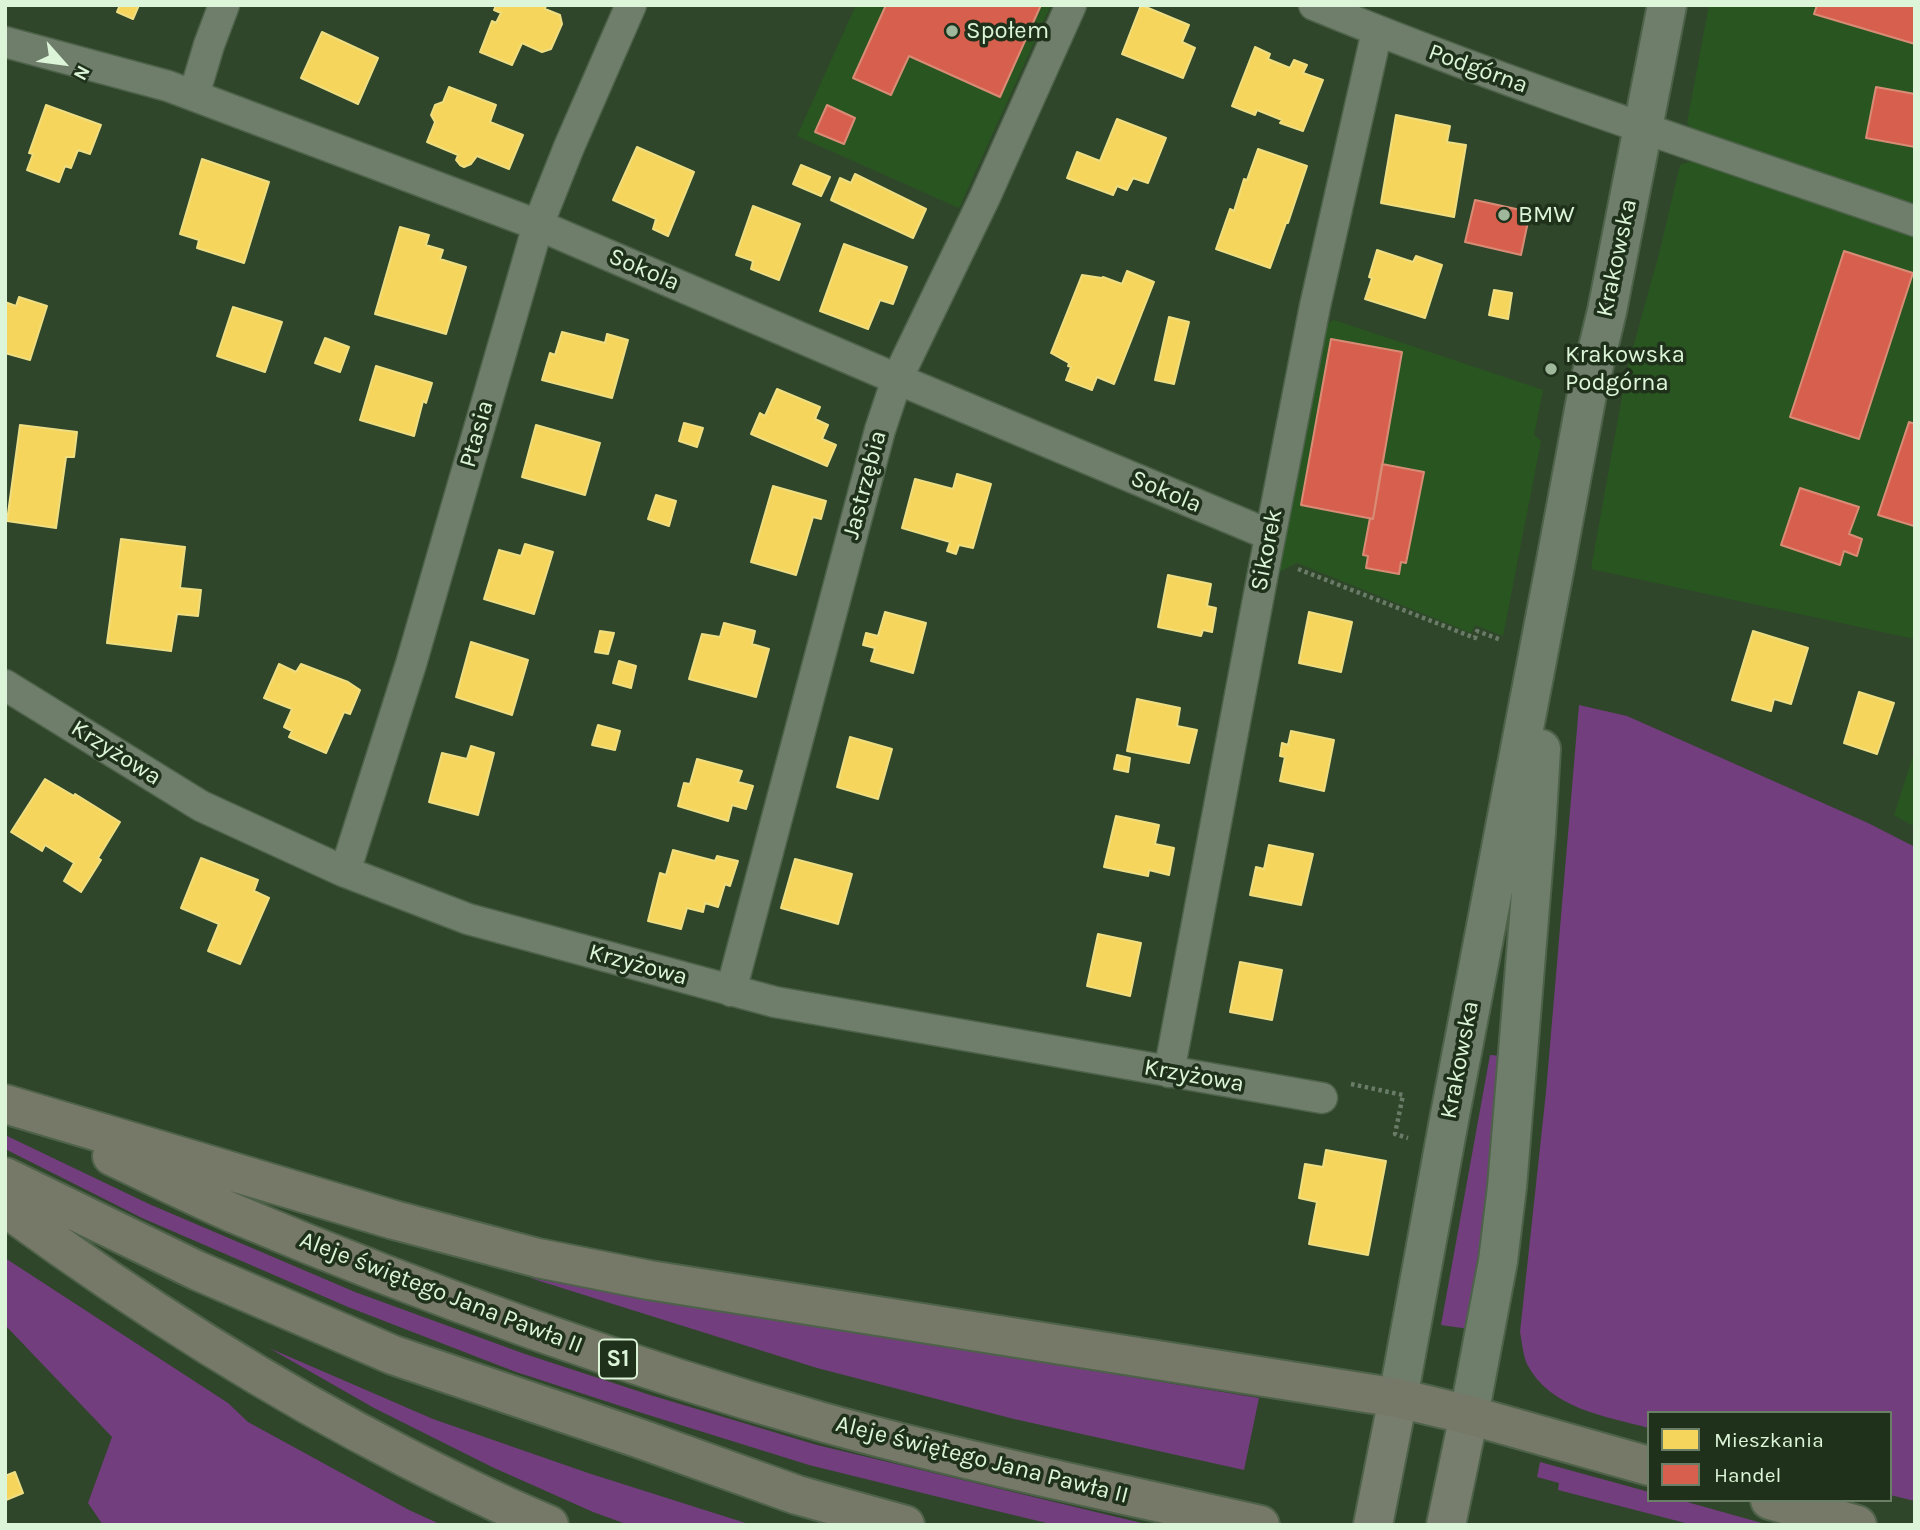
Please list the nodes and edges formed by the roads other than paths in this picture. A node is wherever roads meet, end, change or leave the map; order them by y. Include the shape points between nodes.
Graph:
1 (225, 5) edge
2 (631, 5) edge
3 (1071, 5) edge
4 (1314, 5) edge
5 (1668, 5) edge
6 (1377, 31) junction
7 (5, 42) edge
8 (194, 94) junction
9 (1644, 127) junction
10 (1915, 221) edge
11 (538, 225) junction
12 (897, 379) junction
13 (1270, 536) junction
14 (1550, 595) junction
15 (5, 685) edge
16 (343, 871) junction
17 (731, 991) junction
18 (1170, 1072) junction
19 (1322, 1098) dead end
20 (5, 1104) edge
21 (5, 1177) edge
22 (5, 1207) edge
23 (1398, 1398) junction
24 (1469, 1415) junction
25 (1647, 1465) edge
26 (1777, 1502) edge
27 (1448, 1514) edge
28 (550, 1525) edge
29 (905, 1525) edge
30 (1259, 1525) edge
31 (1373, 1525) edge
32 (1857, 1525) edge

1 - 8 street
2 - 11 street, Ptasia
3 - 12 street, Jastrzębia
4 - 6 street, Podgórna
5 - 9 main road, Krakowska
6 - 9 street, Podgórna
6 - 13 street, Sikorek via 1315,306
7 - 8 street, Sokola
8 - 11 street, Sokola
9 - 10 street
9 - 14 main road, Krakowska
11 - 12 street, Sokola
11 - 16 street, Ptasia via 411,664
12 - 13 street, Sokola
12 - 17 street, Jastrzębia
13 - 18 street, Sikorek
14 - 23 main road, Krakowska
14 - 24 main road, Krakowska via 1509,1162 1498,1261
15 - 16 street, Krzyżowa via 201,806
16 - 17 street, Krzyżowa via 468,919
17 - 18 street, Krzyżowa
18 - 19 street, Krzyżowa
20 - 23 highway via 538,1258 649,1280
20 - 30 highway, Aleje świętego Jana Pawła II / S1 via 243,1217 449,1300 657,1373 1003,1468
21 - 29 highway via 198,1271 393,1355 797,1495
22 - 28 highway via 206,1345 345,1426
23 - 24 highway
23 - 31 main road, Krakowska
24 - 25 highway
24 - 27 main road, Krakowska
26 - 32 highway

